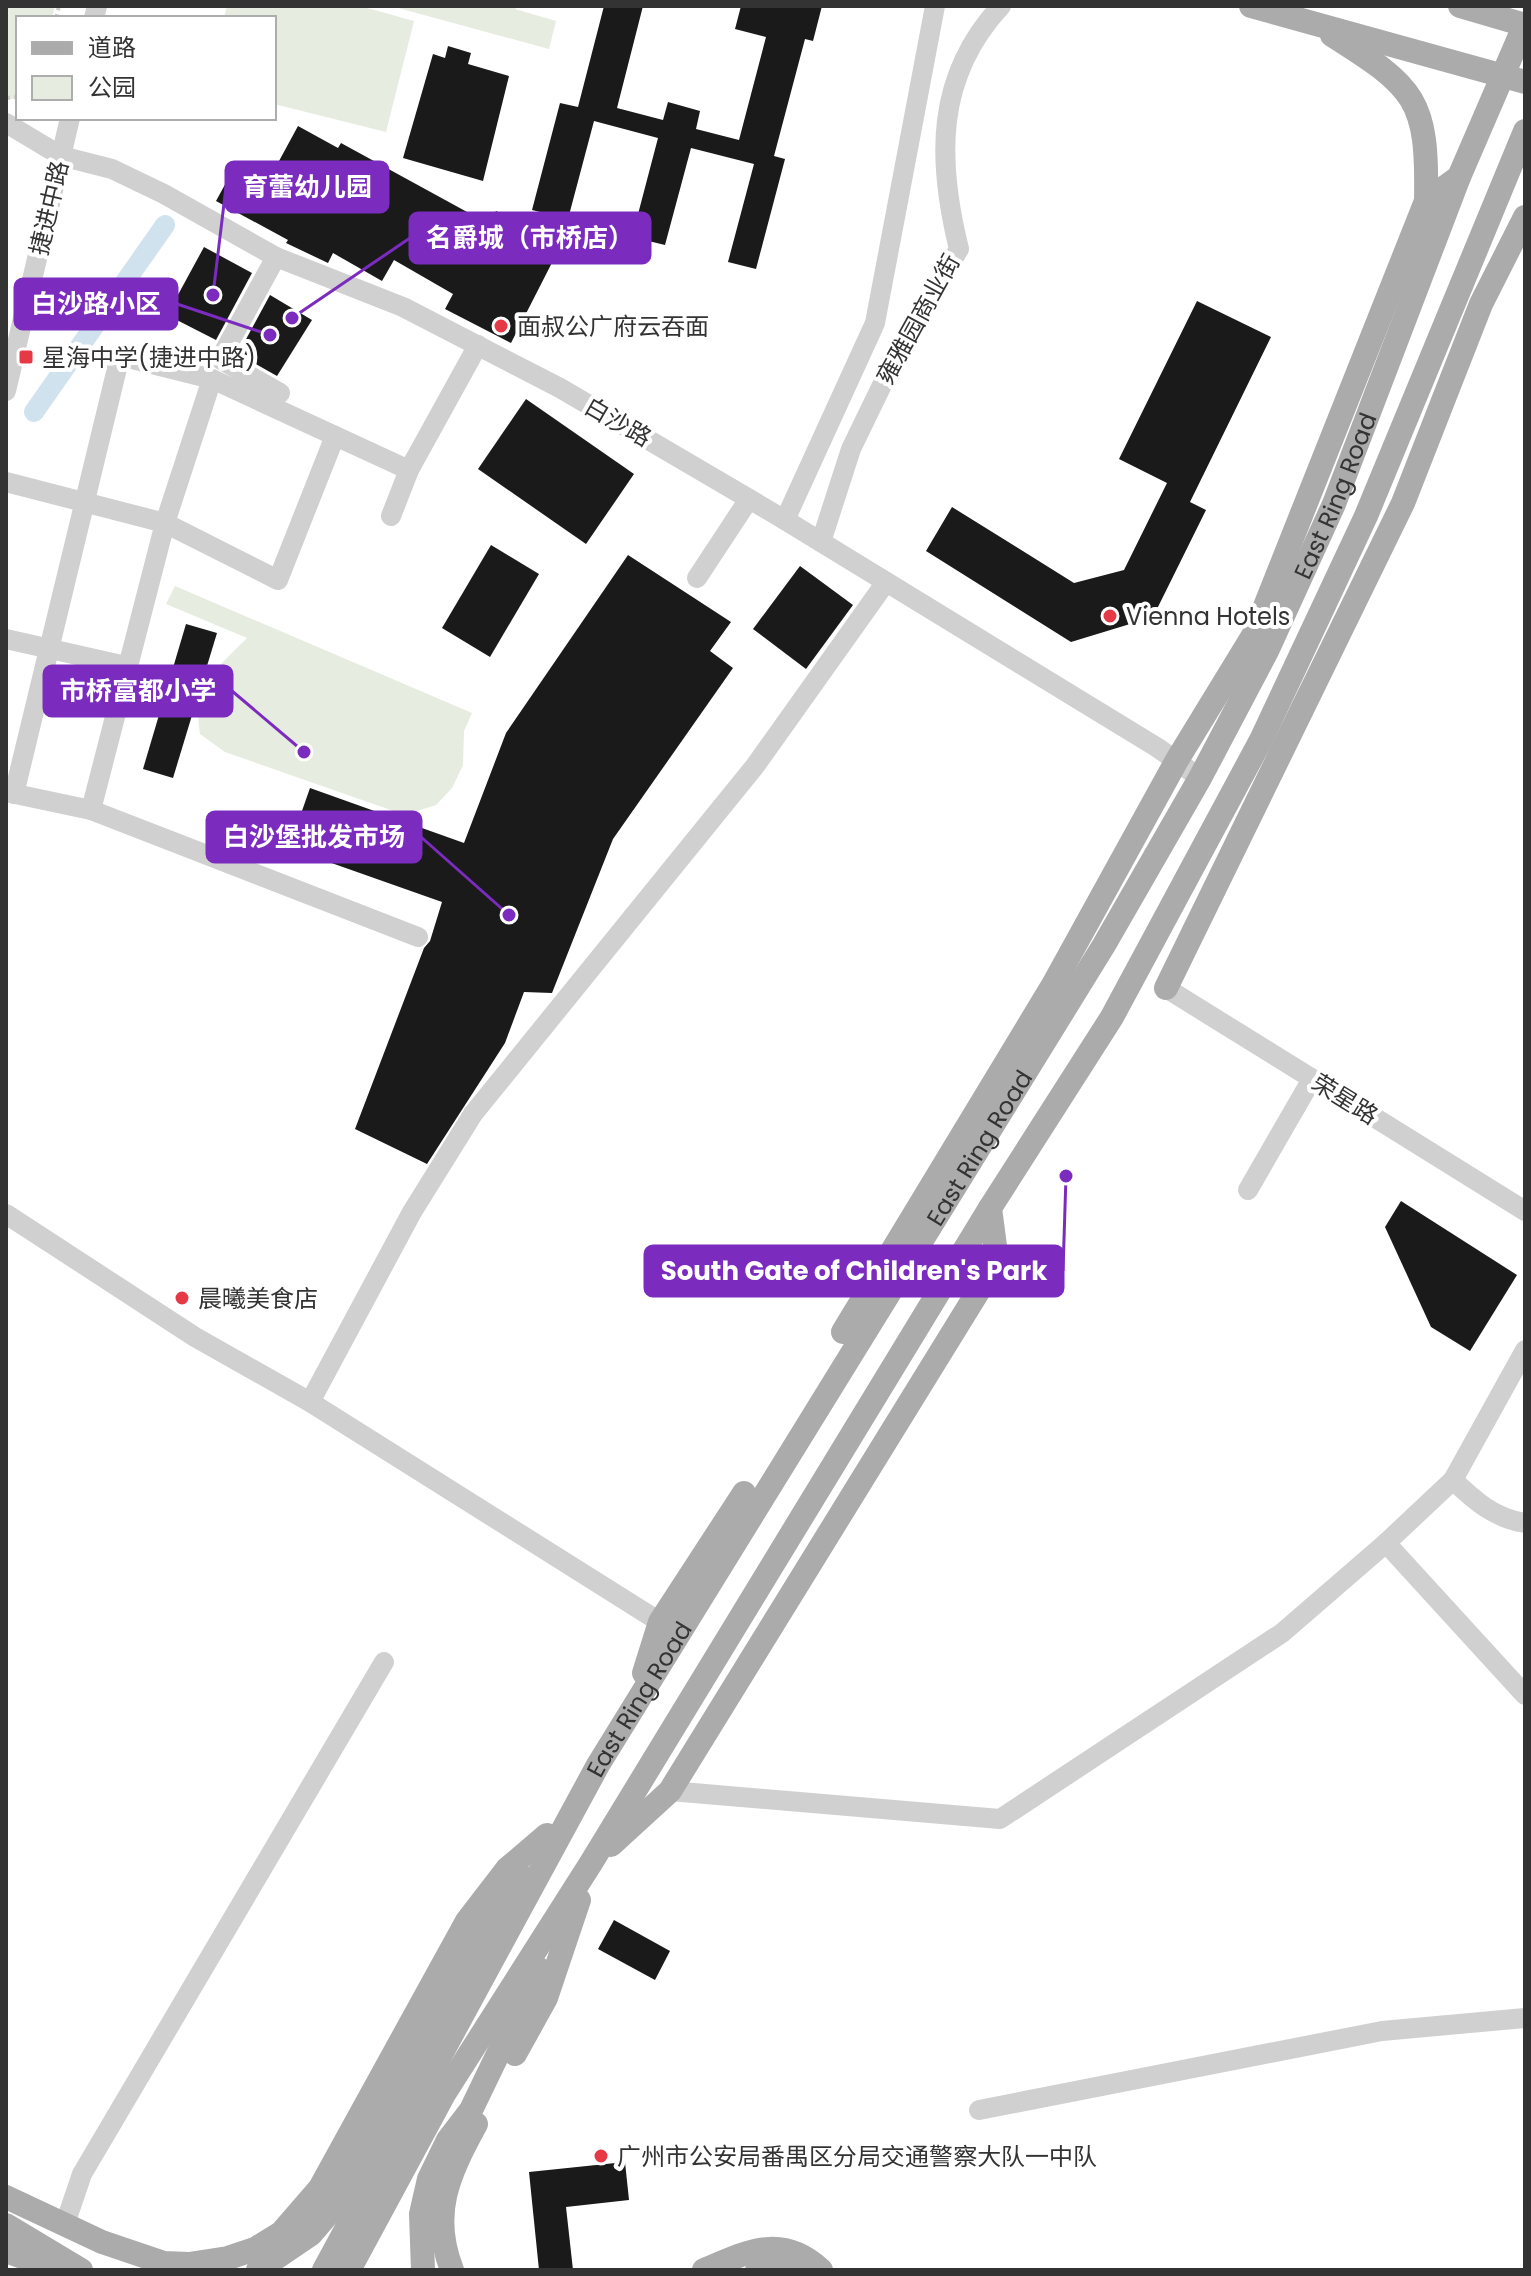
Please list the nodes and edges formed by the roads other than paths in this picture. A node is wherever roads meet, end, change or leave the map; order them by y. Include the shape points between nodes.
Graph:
1 (935, 6) edge
2 (1001, 6) edge
3 (1251, 6) edge
4 (1460, 6) edge
5 (1310, 21) junction
6 (1525, 24) edge
7 (1514, 79) edge
8 (70, 120) edge
9 (6, 123) edge
10 (1525, 131) edge
11 (61, 156) junction
12 (1459, 177) junction
13 (1426, 201) junction
14 (1525, 217) edge
15 (276, 257) junction
16 (1485, 296) junction
17 (478, 345) junction
18 (212, 379) junction
19 (6, 391) edge
20 (280, 393) dead end
21 (1415, 395) junction
22 (335, 436) junction
23 (409, 470) junction
24 (6, 482) edge
25 (749, 499) junction
26 (85, 502) junction
27 (391, 516) dead end
28 (785, 520) junction
29 (165, 523) junction
30 (821, 542) junction
31 (697, 578) dead end
32 (886, 582) junction
33 (6, 639) edge
34 (49, 647) junction
35 (126, 666) junction
36 (1177, 760) junction
37 (1200, 778) junction
38 (10, 793) edge
39 (91, 810) junction
40 (1175, 901) junction
41 (418, 937) dead end
42 (1104, 945) junction
43 (1138, 969) junction
44 (1053, 985) junction
45 (1166, 988) junction
46 (1039, 1050) junction
47 (1074, 1077) junction
48 (1312, 1079) junction
49 (1248, 1190) dead end
50 (990, 1208) junction
51 (1525, 1211) edge
52 (6, 1214) edge
53 (1525, 1350) edge
54 (310, 1402) junction
55 (1453, 1480) junction
56 (1525, 1523) edge
57 (1386, 1543) junction
58 (669, 1628) junction
59 (384, 1662) dead end
60 (1525, 1695) edge
61 (598, 1765) junction
62 (670, 1791) junction
63 (547, 1835) junction
64 (591, 1863) junction
65 (1525, 2018) edge
66 (979, 2110) dead end
67 (6, 2197) edge
68 (65, 2224) junction
69 (6, 2225) edge
70 (6, 2251) edge
71 (424, 2267) edge
72 (58, 2270) edge
73 (81, 2270) edge
74 (258, 2270) edge
75 (324, 2270) edge
76 (349, 2270) edge
77 (452, 2270) edge
78 (704, 2270) edge
79 (757, 2270) edge
80 (806, 2270) edge
81 (821, 2270) edge

1 - 28 street, 雍雅园商业街 via 875,323
2 - 30 street, 雍雅园商业街 via 976,32 955,82 944,131 946,197 959,249 899,350 851,449
3 - 5 main road
4 - 6 main road
5 - 7 main road
5 - 13 main road via 1393,74 1407,89 1424,131
6 - 7 main road, East Ring Road
7 - 12 main road, East Ring Road
8 - 11 street, 捷进中路
9 - 11 street, 白沙路
10 - 21 main road, East Ring Road
11 - 15 street, 白沙路 via 112,169
11 - 19 street, 捷进中路
12 - 13 main road
12 - 37 main road, East Ring Road via 1334,504 1267,651
13 - 36 main road via 1254,634
14 - 16 main road
15 - 17 street, 白沙路 via 403,307
15 - 20 street via 220,359
16 - 21 main road
16 - 45 main road via 1403,503
17 - 23 street
17 - 25 street, 白沙路
18 - 22 street
18 - 26 street via 120,356
18 - 29 street
21 - 40 main road, East Ring Road via 1366,516 1261,740
22 - 23 street
22 - 29 street via 278,580
23 - 27 street
24 - 26 street
25 - 28 street, 白沙路
25 - 31 street
26 - 29 street
26 - 34 street
28 - 30 street, 白沙路
29 - 35 street
30 - 32 street, 白沙路
32 - 36 street, 白沙路
32 - 54 street via 755,766 473,1114 412,1212
33 - 34 street
34 - 35 street
34 - 38 street
35 - 39 street
36 - 37 street, 白沙路
36 - 44 main road
37 - 42 main road, East Ring Road
38 - 39 street
39 - 41 street
40 - 43 main road, East Ring Road
40 - 45 main road
42 - 43 main road
42 - 44 main road
42 - 46 main road, East Ring Road
43 - 45 main road
43 - 47 main road, East Ring Road
44 - 58 main road
45 - 48 street, 荣星路
46 - 47 main road
46 - 58 main road, East Ring Road
47 - 50 main road, East Ring Road
48 - 49 street
48 - 51 street, 荣星路
50 - 62 main road via 997,1261
50 - 64 main road, East Ring Road
52 - 54 street via 195,1337
53 - 55 street
54 - 58 street
55 - 56 street via 1504,1520
55 - 57 street
57 - 60 street
57 - 62 street via 1282,1633 1000,1819
58 - 61 main road, East Ring Road via 650,1647 639,1697
59 - 68 street via 82,2174
61 - 63 main road
61 - 75 main road, East Ring Road
62 - 64 main road
63 - 68 main road via 507,1869 480,1903 320,2188 281,2233 228,2258 164,2263
63 - 74 main road via 481,1936 335,2206 293,2248
64 - 71 main road via 471,2110 448,2140 429,2179 421,2214
64 - 76 main road, East Ring Road via 444,2094
64 - 77 main road via 546,1998 447,2186 442,2242
65 - 66 street via 1382,2031
67 - 68 main road
69 - 73 main road
70 - 72 main road
78 - 81 main road via 763,2248 806,2256
79 - 80 main road

